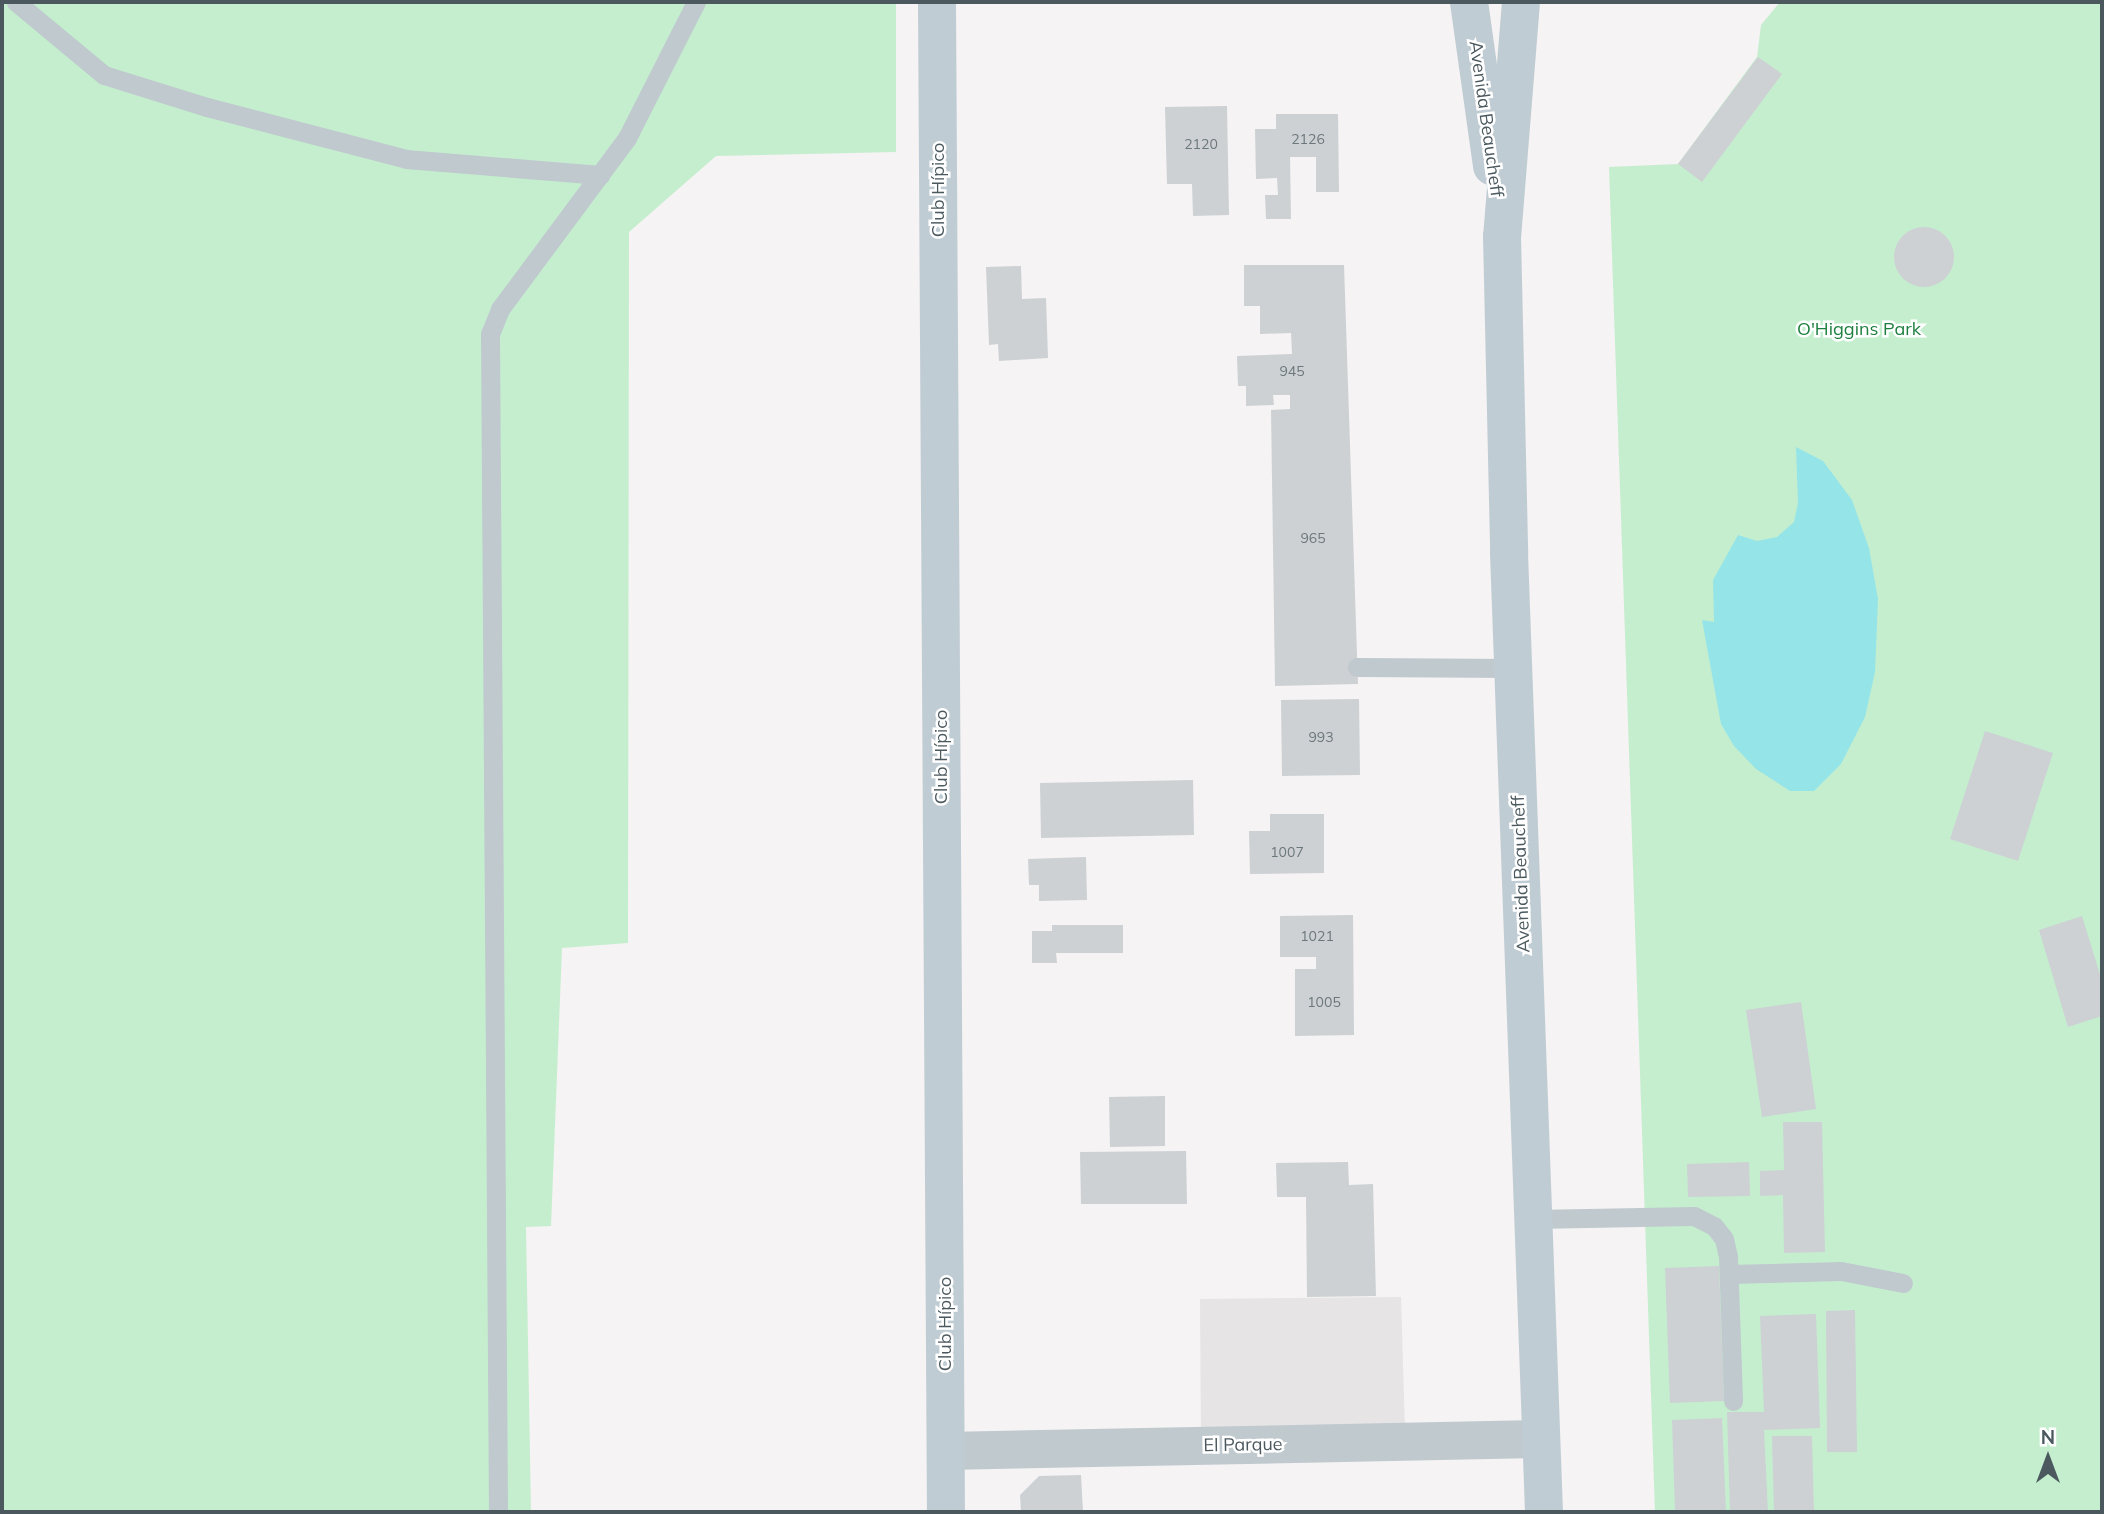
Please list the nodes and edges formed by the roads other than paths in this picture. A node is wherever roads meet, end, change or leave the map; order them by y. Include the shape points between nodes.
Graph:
1 (16, 2) edge
2 (696, 2) edge
3 (937, 2) edge
4 (1469, 2) edge
5 (1521, 2) edge
6 (600, 176) junction
7 (1502, 236) junction
8 (1357, 667) dead end
9 (1513, 668) junction
10 (1533, 1219) junction
11 (1729, 1274) junction
12 (1903, 1283) dead end
13 (1733, 1401) dead end
14 (1541, 1439) junction
15 (946, 1451) junction
16 (498, 1512) edge
17 (946, 1512) edge
18 (1544, 1512) edge

1 - 6 lane via 104,75 207,107 406,159
2 - 6 lane via 627,138
3 - 15 main road, Club Hípico
4 - 7 main road, Avenida Beaucheff
5 - 7 main road, Avenida Beaucheff
6 - 16 lane via 500,309 490,334
7 - 9 main road, Avenida Beaucheff
8 - 9 lane
9 - 10 main road, Avenida Beaucheff
10 - 11 lane via 1694,1216 1714,1226 1724,1239
10 - 14 main road, Avenida Beaucheff
11 - 12 lane via 1842,1271
11 - 13 lane
14 - 15 street, El Parque
14 - 18 main road, Avenida Beaucheff
15 - 17 main road, Club Hípico

